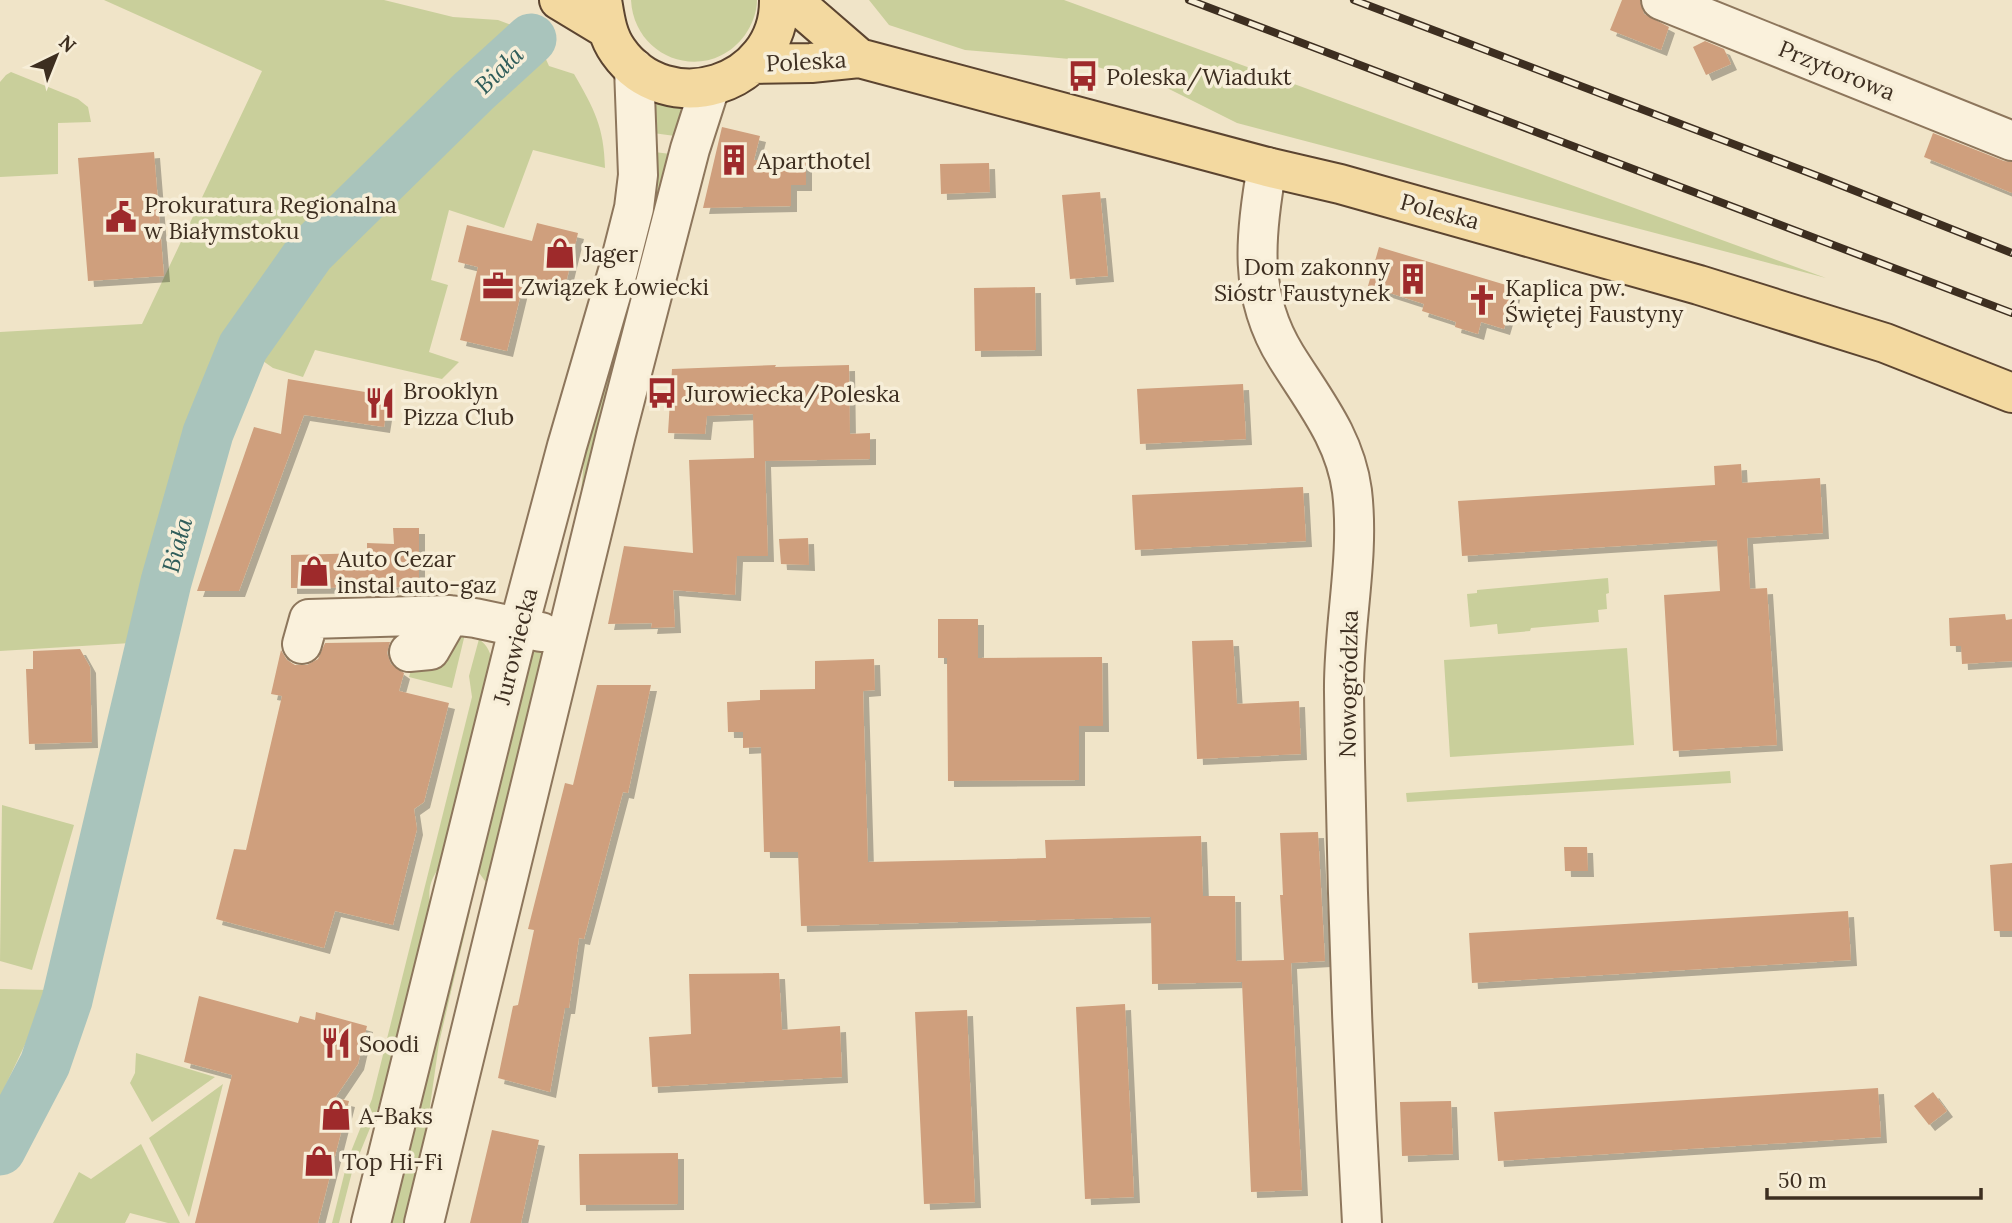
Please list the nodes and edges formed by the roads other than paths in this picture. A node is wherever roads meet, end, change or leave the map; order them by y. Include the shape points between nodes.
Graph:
1 (559, 0) edge
2 (779, 0) edge
3 (792, 0) edge
4 (1661, 0) edge
5 (605, 14) edge
6 (859, 58) junction
7 (753, 64) junction
8 (634, 68) junction
9 (710, 87) junction
10 (2012, 141) edge
11 (1267, 167) junction
12 (2012, 393) edge
13 (450, 615) junction
14 (519, 626) junction
15 (568, 639) junction
16 (302, 644) dead end
17 (409, 653) dead end
18 (452, 898) junction
19 (499, 916) junction
20 (371, 1223) edge
21 (424, 1223) edge
22 (1362, 1223) edge

1 - 5 main road
2 - 7 main road via 775,30
3 - 6 main road, Poleska
4 - 10 street, Przytorowa
5 - 8 main road via 618,50
6 - 7 main road, Poleska
6 - 11 main road, Poleska
7 - 9 main road via 733,79
8 - 9 main road via 657,82 683,89
8 - 14 street, Jurowiecka via 638,174 634,208
9 - 15 street via 616,434
11 - 12 main road, Poleska via 1699,285 1885,343
11 - 22 street, Nowogródzka via 1259,213 1257,272 1262,300 1284,354 1339,441 1352,494 1353,563 1344,703
13 - 14 street
13 - 16 street via 309,619
13 - 17 street via 430,650
14 - 15 street
14 - 18 street, Jurowiecka
15 - 19 street
18 - 19 street via 468,893 479,896
18 - 20 street, Jurowiecka
19 - 21 street

